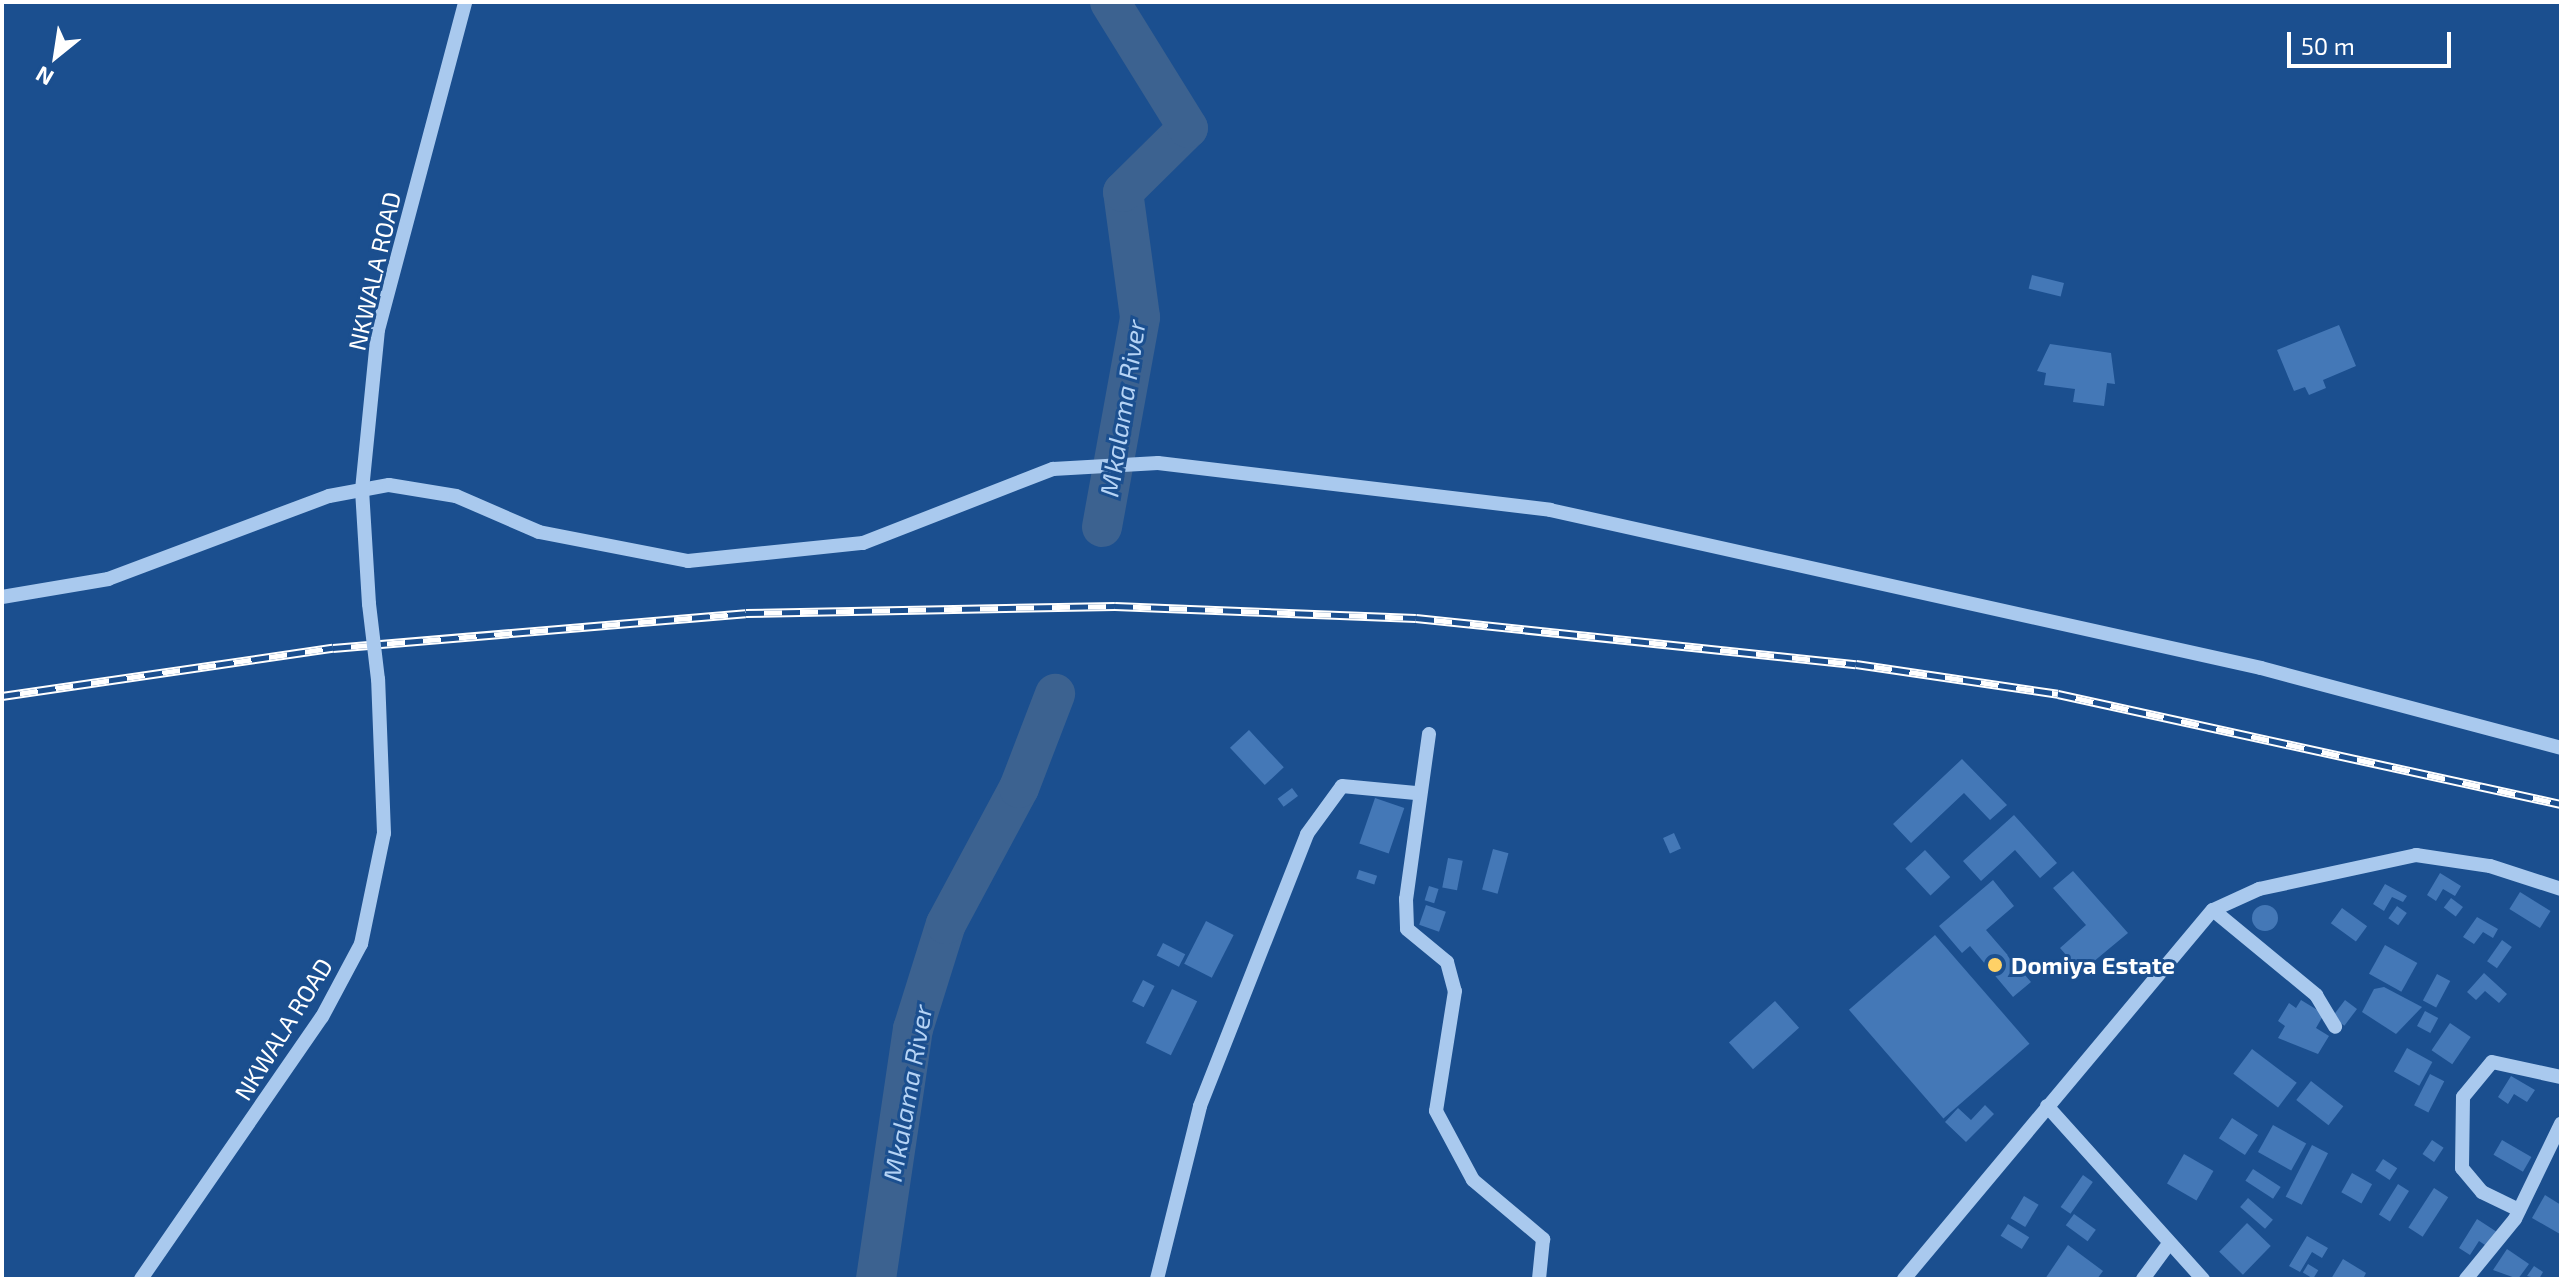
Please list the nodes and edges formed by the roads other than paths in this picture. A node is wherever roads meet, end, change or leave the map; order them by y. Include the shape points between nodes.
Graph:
1 (465, 2) edge
2 (362, 490) junction
3 (2, 597) edge
4 (1429, 734) dead end
5 (2561, 748) edge
6 (1416, 793) junction
7 (2561, 889) edge
8 (2213, 910) junction
9 (2335, 1027) dead end
10 (2561, 1077) edge
11 (2047, 1106) junction
12 (2561, 1124) edge
13 (2519, 1210) junction
14 (2168, 1245) junction
15 (141, 1279) edge
16 (1157, 1279) edge
17 (1539, 1279) edge
18 (1904, 1279) edge
19 (2143, 1279) edge
20 (2203, 1279) edge
21 (2466, 1279) edge

1 - 2 street, NKWALA ROAD via 378,330
2 - 3 street via 108,579
2 - 5 street via 423,488 539,532 688,561 863,543 1053,469 1114,460 1357,482 1550,510 2261,668
2 - 15 street, NKWALA ROAD, bridge via 384,833 361,944 322,1017
4 - 6 street
6 - 16 street via 1342,786 1307,834 1200,1106
6 - 17 street via 1419,836 1407,929 1447,962 1455,991 1456,1021 1434,1088 1436,1111 1473,1180 1543,1239
7 - 8 street via 2490,866 2416,855 2259,889
8 - 9 street via 2316,995
8 - 11 street
10 - 13 street via 2492,1062 2463,1097 2462,1168 2482,1192
11 - 14 street
11 - 18 street
12 - 13 street
13 - 21 street
14 - 19 street
14 - 20 street

